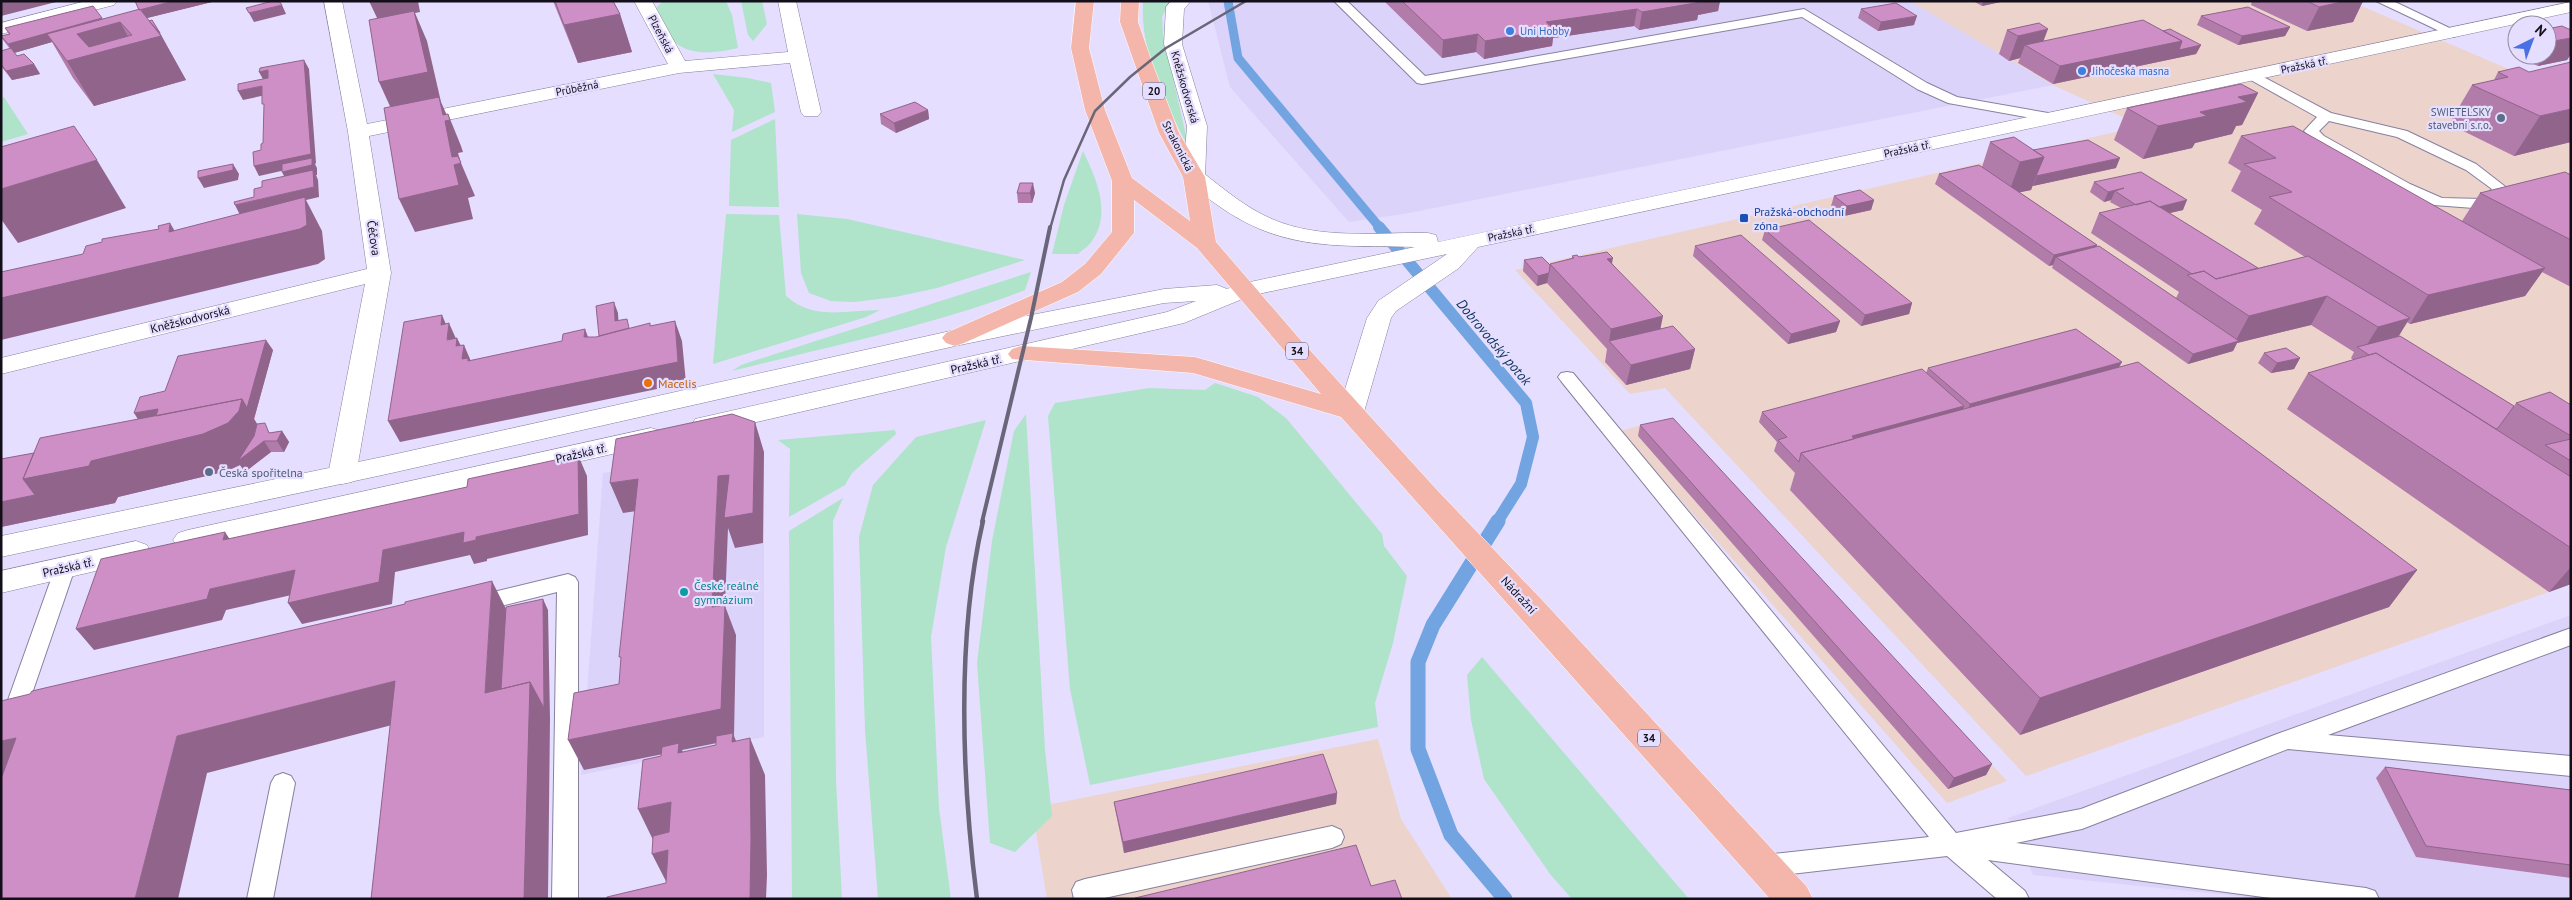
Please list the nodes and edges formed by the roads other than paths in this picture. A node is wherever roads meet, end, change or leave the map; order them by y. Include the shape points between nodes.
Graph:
1 (108, 1) edge
2 (333, 1) edge
3 (643, 1) edge
4 (787, 1) edge
5 (1085, 1) edge
6 (1130, 1) edge
7 (1182, 1) edge
8 (1340, 1) edge
9 (2382, 1) edge
10 (2571, 7) edge
11 (1, 29) edge
12 (2454, 33) junction
13 (798, 57) junction
14 (679, 67) junction
15 (2254, 76) junction
16 (811, 112) dead end
17 (2326, 116) junction
18 (2054, 118) junction
19 (358, 132) junction
20 (1194, 177) junction
21 (1123, 181) junction
22 (1470, 242) junction
23 (1205, 243) junction
24 (1440, 250) junction
25 (379, 273) junction
26 (1244, 290) junction
27 (956, 338) junction
28 (1021, 354) junction
29 (1, 366) edge
30 (1567, 377) dead end
31 (1351, 412) junction
32 (342, 475) junction
33 (1, 548) edge
34 (65, 568) junction
35 (1, 582) edge
36 (461, 608) edge
37 (2571, 636) edge
38 (16, 714) edge
39 (2285, 741) junction
40 (2571, 766) edge
41 (283, 783) dead end
42 (1332, 837) dead end
43 (1950, 845) junction
44 (1764, 866) junction
45 (260, 899) edge
46 (565, 899) edge
47 (1087, 899) edge
48 (1794, 899) edge
49 (2016, 899) edge
50 (2366, 899) edge

1 - 11 street
2 - 19 street, Čéčova
3 - 14 street, Plzeňská
4 - 13 street
5 - 21 main road via 1080,48 1095,110
6 - 20 main road, Strakonická / 20 via 1129,22 1144,65 1169,133
7 - 20 street, Kněžskodvorská via 1175,7 1173,44 1196,126
8 - 18 lane via 1422,80 1804,13 1922,86 1953,100
9 - 12 lane
10 - 12 street, Pražská tř.
12 - 15 street, Pražská tř.
13 - 14 street, Průběžná
13 - 16 street
14 - 19 street, Průběžná
15 - 17 lane
15 - 18 street, Pražská tř.
17 - 17 lane via 2310,131 2319,139 2405,187 2440,202 2487,204 2500,188 2470,167 2402,134
18 - 22 street, Pražská tř.
19 - 25 street, Čéčova
20 - 23 main road, 20
20 - 24 street via 1264,224 1318,238 1362,238
21 - 23 main road
21 - 27 main road via 1123,232 1093,269 1061,291
22 - 24 street
22 - 24 street, Pražská tř.
23 - 26 main road
24 - 26 street, Pražská tř.
24 - 31 street via 1406,292 1379,318
25 - 29 street, Kněžskodvorská
25 - 32 street, Čéčova
26 - 27 street, Pražská tř. via 1164,296
26 - 28 street, Pražská tř. via 1175,318
26 - 31 main road, Nádražní / 34
27 - 32 street, Pražská tř.
28 - 31 main road via 1195,365
28 - 34 street, Pražská tř.
30 - 43 lane
31 - 44 main road, Nádražní / 34
32 - 33 street, Pražská tř.
34 - 35 street, Pražská tř.
34 - 38 lane
36 - 46 lane via 568,582
37 - 39 lane
39 - 40 lane
39 - 43 lane via 2082,819
41 - 45 lane
42 - 47 lane via 1085,890
43 - 44 lane
43 - 49 lane
43 - 50 lane
44 - 48 main road, Nádražní / 34

